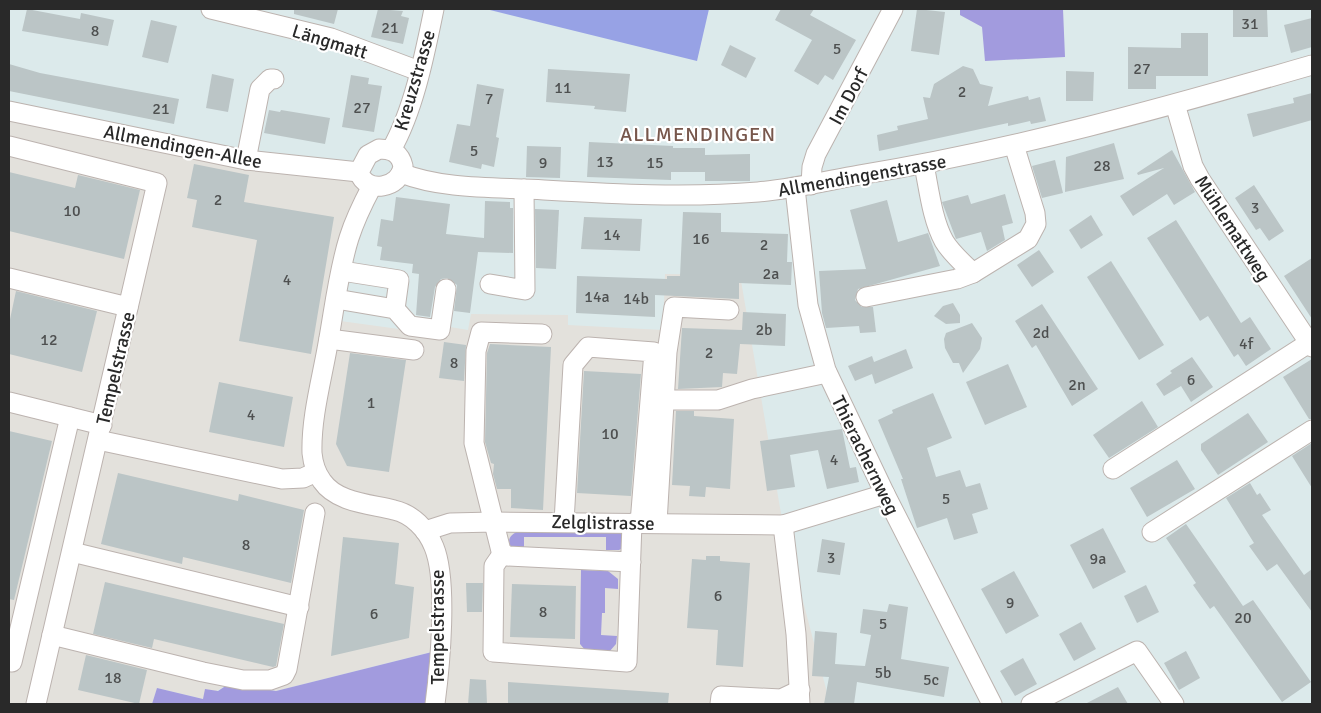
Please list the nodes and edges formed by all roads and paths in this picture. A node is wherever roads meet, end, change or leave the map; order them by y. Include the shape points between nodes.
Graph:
1 (211, 9) edge
2 (434, 9) edge
3 (893, 9) edge
4 (1312, 65) edge
5 (419, 71) junction
6 (274, 79) dead end
7 (1176, 104) junction
8 (9, 111) edge
9 (1014, 145) junction
10 (9, 146) edge
11 (391, 150) junction
12 (246, 160) junction
13 (924, 165) junction
14 (401, 173) junction
15 (365, 179) junction
16 (803, 186) junction
17 (524, 189) junction
18 (342, 271) junction
19 (973, 273) junction
20 (9, 278) edge
21 (490, 284) dead end
22 (446, 289) dead end
23 (866, 297) dead end
24 (336, 299) junction
25 (129, 301) junction
26 (394, 309) junction
27 (729, 310) dead end
28 (542, 334) dead end
29 (329, 339) junction
30 (1311, 344) edge
31 (414, 350) dead end
32 (827, 373) junction
33 (664, 400) junction
34 (9, 402) edge
35 (70, 417) junction
36 (1312, 430) edge
37 (100, 433) junction
38 (1113, 469) dead end
39 (316, 472) junction
40 (885, 494) junction
41 (315, 512) dead end
42 (494, 522) junction
43 (564, 522) junction
44 (643, 523) junction
45 (783, 524) junction
46 (425, 531) junction
47 (1152, 532) dead end
48 (72, 552) junction
49 (503, 553) junction
50 (631, 562) junction
51 (299, 607) junction
52 (14, 633) edge
53 (52, 634) junction
54 (12, 662) dead end
55 (800, 697) edge
56 (765, 702) edge
57 (36, 704) edge
58 (435, 704) edge
59 (720, 704) edge
60 (992, 704) edge
61 (1031, 704) edge
62 (1174, 704) edge

1 - 5 street, Längmatt via 331,38
2 - 5 street, Kreuzstrasse
3 - 16 street, Im Dorf via 816,154
4 - 7 street, Allmendingenstrasse
5 - 11 street, Kreuzstrasse
6 - 12 street via 260,89
7 - 9 street, Allmendingenstrasse
7 - 30 street, Mühlemattweg via 1193,166 1200,179
8 - 12 street, Allmendingen-Allee
9 - 13 street, Allmendingenstrasse
9 - 19 street via 1035,213 1034,232 1021,244
10 - 25 street, Tempelstrasse via 157,183
11 - 14 street via 401,160
11 - 15 street via 373,151 364,160
12 - 15 street, Allmendingen-Allee
13 - 16 street, Allmendingenstrasse
13 - 19 street via 944,240
14 - 15 street via 388,185
14 - 17 street, Allmendingenstrasse via 426,181
15 - 18 street
16 - 17 street, Allmendingenstrasse via 740,194 679,195
16 - 32 street, Thierachernweg via 808,305
17 - 21 street via 525,290
18 - 24 street
18 - 26 street via 399,280
19 - 23 street
20 - 25 street
22 - 26 street via 440,330 410,326
24 - 26 street
24 - 29 street
25 - 37 street, Tempelstrasse
27 - 33 street via 674,307
28 - 42 street via 481,332 476,351 474,443
29 - 31 street
29 - 39 street via 314,431 312,454
30 - 38 street, Mühlemattweg
32 - 33 street via 752,389 718,400
32 - 40 street, Thierachernweg
33 - 44 street
34 - 35 street
35 - 37 street
35 - 52 street
36 - 47 street
37 - 39 street, Tempelstrasse via 282,480 303,478
37 - 48 street, Tempelstrasse
39 - 46 street, Tempelstrasse via 336,494 403,512
40 - 45 street, Zelglistrasse
40 - 60 street, Thierachernweg
41 - 51 street
42 - 43 street, Zelglistrasse
42 - 46 street, Zelglistrasse via 450,523
42 - 49 street
43 - 44 street, Zelglistrasse
43 - 44 street via 573,364 588,347 654,352
44 - 45 street, Zelglistrasse
44 - 50 street
45 - 55 street
46 - 58 street, Tempelstrasse via 436,554 440,586
48 - 51 street
48 - 53 street, Tempelstrasse
49 - 50 street via 507,556
49 - 50 street via 494,566 493,652 627,662
51 - 53 street via 287,669 284,675 270,680 243,680 203,672
52 - 54 street
53 - 57 street, Tempelstrasse
55 - 56 street
56 - 59 street via 721,696
61 - 62 street via 1137,651

